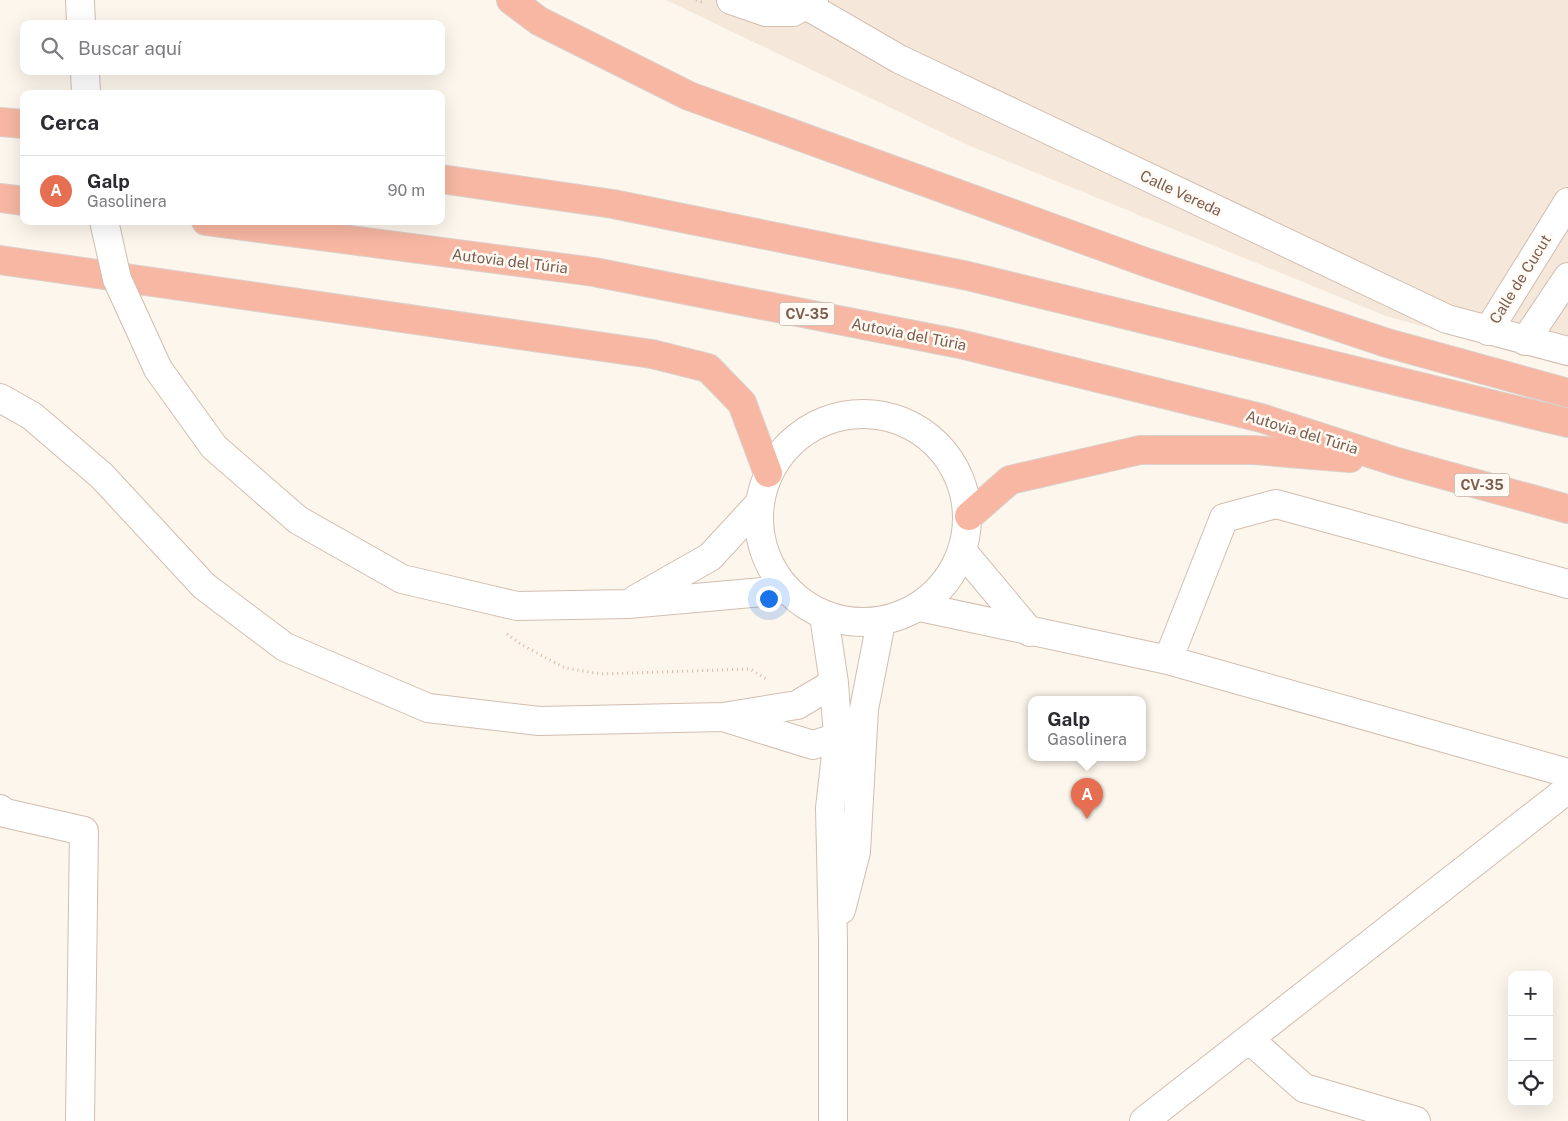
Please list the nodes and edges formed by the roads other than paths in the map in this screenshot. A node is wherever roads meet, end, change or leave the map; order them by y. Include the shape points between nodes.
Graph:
1 (80, 0) edge
2 (511, 0) edge
3 (731, 0) edge
4 (806, 2) edge
5 (81, 20) edge
6 (84, 75) edge
7 (86, 90) edge
8 (0, 122) edge
9 (20, 124) edge
10 (445, 180) edge
11 (0, 198) edge
12 (20, 200) edge
13 (1568, 202) edge
14 (105, 225) edge
15 (236, 225) edge
16 (0, 260) edge
17 (1568, 277) edge
18 (1488, 331) junction
19 (1525, 341) junction
20 (1568, 351) edge
21 (1568, 393) edge
22 (0, 398) edge
23 (1568, 423) edge
24 (1397, 462) junction
25 (768, 473) junction
26 (758, 505) junction
27 (1568, 509) edge
28 (969, 516) junction
29 (963, 552) junction
30 (1568, 584) edge
31 (785, 590) junction
32 (628, 604) junction
33 (920, 607) junction
34 (824, 616) junction
35 (881, 622) junction
36 (1030, 632) junction
37 (1168, 660) junction
38 (834, 683) junction
39 (864, 708) junction
40 (723, 717) junction
41 (838, 736) junction
42 (1568, 773) edge
43 (1568, 789) edge
44 (0, 809) edge
45 (833, 941) junction
46 (1249, 1039) junction
47 (80, 1121) edge
48 (833, 1121) edge
49 (1144, 1121) edge
50 (1416, 1121) edge

1 - 5 street
2 - 21 highway via 539,21 698,99 1148,263 1387,343
3 - 4 street, Calle Vereda via 766,12 794,12
4 - 18 street, Calle Vereda via 899,59 1448,319
6 - 7 street
8 - 9 highway
10 - 23 highway via 613,204 968,276
11 - 12 highway
13 - 18 street, Calle de Cucut
14 - 32 street, bridge via 117,278 158,369 214,447 298,520 402,579 517,606
15 - 24 highway, Autovia del Túria / CV-35 via 594,272 960,344 1261,418
16 - 25 highway via 652,354 708,368 742,403
17 - 19 street
18 - 19 street, Calle Vereda
19 - 20 street, Calle Vereda
22 - 40 street via 32,416 102,476 204,586 285,648 428,708 539,721
24 - 27 highway, Autovia del Túria / CV-35
24 - 28 highway via 1254,450 1140,450 1010,480
25 - 26 street
25 - 28 street via 797,436 805,432 839,416 885,415 928,434 958,470
26 - 31 street via 762,551
26 - 32 street via 710,557
28 - 29 street
29 - 33 street via 946,583
29 - 36 street
30 - 37 street via 1276,504 1224,518
31 - 32 street
31 - 34 street
33 - 35 street
33 - 36 street
34 - 35 street
34 - 38 street
35 - 39 street
36 - 37 street
37 - 42 street
38 - 40 street via 797,704
38 - 41 street
39 - 41 street
39 - 45 street via 856,852
40 - 41 street via 814,745
41 - 45 street via 830,808
43 - 46 street
44 - 47 street via 5,813 84,831
45 - 48 street
46 - 49 street
46 - 50 street via 1304,1088

